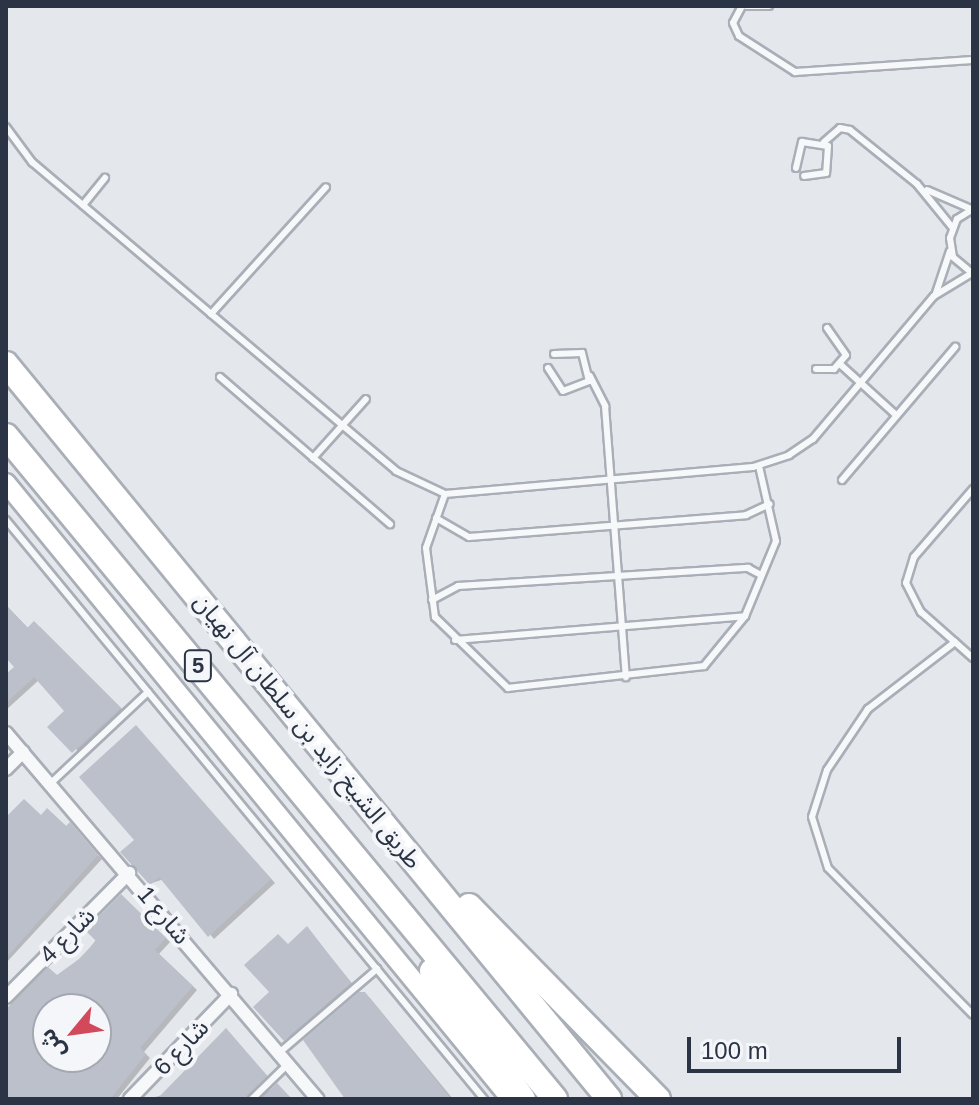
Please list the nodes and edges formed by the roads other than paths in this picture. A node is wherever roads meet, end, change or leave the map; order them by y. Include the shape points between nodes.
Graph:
1 (744, 6) edge
2 (769, 6) edge
3 (973, 60) edge
4 (6, 127) edge
5 (824, 142) junction
6 (796, 168) dead end
7 (804, 176) dead end
8 (105, 178) dead end
9 (917, 184) junction
10 (326, 187) dead end
11 (83, 205) junction
12 (973, 209) edge
13 (952, 227) junction
14 (950, 249) junction
15 (973, 273) edge
16 (934, 296) junction
17 (211, 314) junction
18 (827, 328) dead end
19 (955, 347) dead end
20 (554, 354) dead end
21 (6, 364) edge
22 (841, 365) junction
23 (548, 368) dead end
24 (816, 369) dead end
25 (590, 376) junction
26 (220, 377) dead end
27 (860, 383) junction
28 (366, 399) dead end
29 (896, 415) junction
30 (342, 425) junction
31 (6, 436) edge
32 (313, 458) junction
33 (759, 466) junction
34 (613, 479) junction
35 (842, 480) dead end
36 (6, 483) edge
37 (973, 489) edge
38 (445, 494) junction
39 (770, 504) junction
40 (436, 518) junction
41 (6, 520) edge
42 (390, 524) dead end
43 (616, 524) junction
44 (761, 575) junction
45 (620, 577) junction
46 (432, 600) junction
47 (745, 616) junction
48 (623, 625) junction
49 (455, 640) junction
50 (955, 642) junction
51 (973, 658) edge
52 (626, 677) junction
53 (148, 692) junction
54 (6, 733) edge
55 (23, 752) junction
56 (6, 769) edge
57 (51, 783) junction
58 (381, 820) junction
59 (129, 873) junction
60 (390, 896) junction
61 (377, 969) junction
62 (231, 994) junction
63 (6, 997) edge
64 (973, 1015) edge
65 (280, 1052) junction
66 (289, 1063) junction
67 (130, 1099) edge
68 (252, 1099) edge
69 (318, 1099) edge
70 (484, 1099) edge
71 (511, 1099) edge
72 (523, 1099) edge
73 (555, 1099) edge
74 (609, 1099) edge
75 (658, 1099) edge

1 - 2 lane
1 - 3 lane via 733,23 739,36 795,72
4 - 11 lane via 32,162
5 - 6 lane via 802,142
5 - 7 lane via 830,168
5 - 9 lane via 835,131 850,130
8 - 11 lane
9 - 12 lane
9 - 13 lane
10 - 17 lane
11 - 17 lane
12 - 13 lane
13 - 14 lane
14 - 15 lane
14 - 16 lane
15 - 16 lane
16 - 27 lane
17 - 30 lane
18 - 22 lane via 843,346
19 - 29 lane
20 - 25 lane via 582,353
21 - 58 highway, طريق الشيخ زايد بن سلطان آل نهيان / 5
22 - 24 lane
22 - 27 lane
23 - 25 lane via 554,386 568,392
25 - 34 lane via 605,406
26 - 32 lane
27 - 29 lane
27 - 33 lane via 813,439
28 - 30 lane
29 - 35 lane
30 - 32 lane
30 - 38 lane via 408,479
31 - 60 highway, طريق الشيخ زايد بن سلطان آل نهيان / 5
32 - 42 lane
33 - 34 lane
33 - 39 lane
34 - 38 lane
34 - 43 lane
36 - 71 main road
37 - 50 lane via 914,557 906,583 921,612
38 - 40 lane
39 - 43 lane via 746,515
39 - 44 lane via 776,541
40 - 43 lane via 469,537
40 - 46 lane via 426,548
41 - 53 lane
43 - 45 lane
44 - 45 lane via 748,568
44 - 47 lane
45 - 46 lane via 458,586
45 - 48 lane
46 - 49 lane via 440,626
47 - 48 lane
47 - 52 lane via 696,670
48 - 49 lane
48 - 52 lane
49 - 52 lane via 508,688
50 - 51 lane
50 - 64 lane via 868,709 827,770 812,817 828,868
53 - 57 lane
53 - 61 lane
54 - 55 street, شارع 1
55 - 56 street
55 - 57 street, شارع 1
57 - 59 street, شارع 1
58 - 74 highway, طريق الشيخ زايد بن سلطان آل نهيان / 5
58 - 75 highway
59 - 62 street, شارع 1
59 - 63 street, شارع 4
60 - 72 highway via 414,946
60 - 73 highway, طريق الشيخ زايد بن سلطان آل نهيان / 5
61 - 65 lane
61 - 70 lane
62 - 65 street, شارع 1
62 - 67 street, شارع 6
65 - 66 street, شارع 1
66 - 68 lane
66 - 69 street, شارع 1

